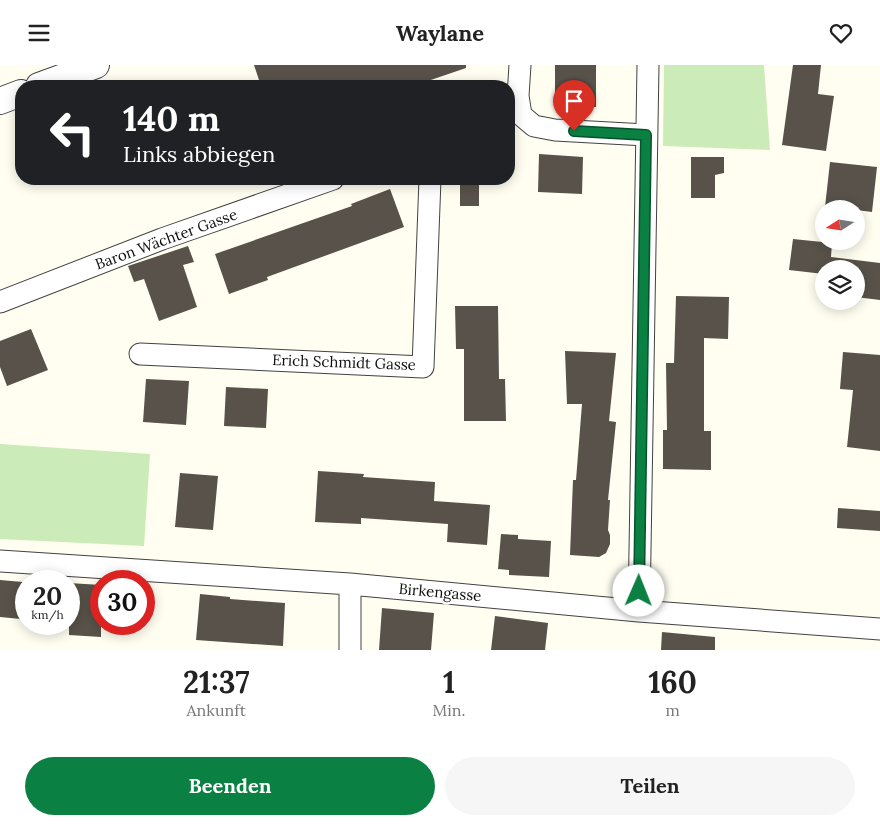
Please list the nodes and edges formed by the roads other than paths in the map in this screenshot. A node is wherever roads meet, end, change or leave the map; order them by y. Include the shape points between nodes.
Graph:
1 (96, 65) edge
2 (520, 65) edge
3 (648, 65) edge
4 (55, 80) edge
5 (15, 95) edge
6 (0, 101) edge
7 (515, 117) edge
8 (646, 135) junction
9 (316, 185) edge
10 (430, 185) edge
11 (0, 302) edge
12 (140, 354) dead end
13 (0, 561) edge
14 (350, 584) junction
15 (639, 611) junction
16 (880, 629) edge
17 (350, 650) edge

1 - 4 street
2 - 7 street
3 - 8 street
5 - 6 street
7 - 8 street via 534,126 556,130
8 - 15 street
9 - 11 street, Baron Wächter Gasse via 162,239
10 - 12 street, Erich Schmidt Gasse via 422,367
13 - 14 street, Birkengasse
14 - 15 street, Birkengasse
14 - 17 street
15 - 16 street, Birkengasse

